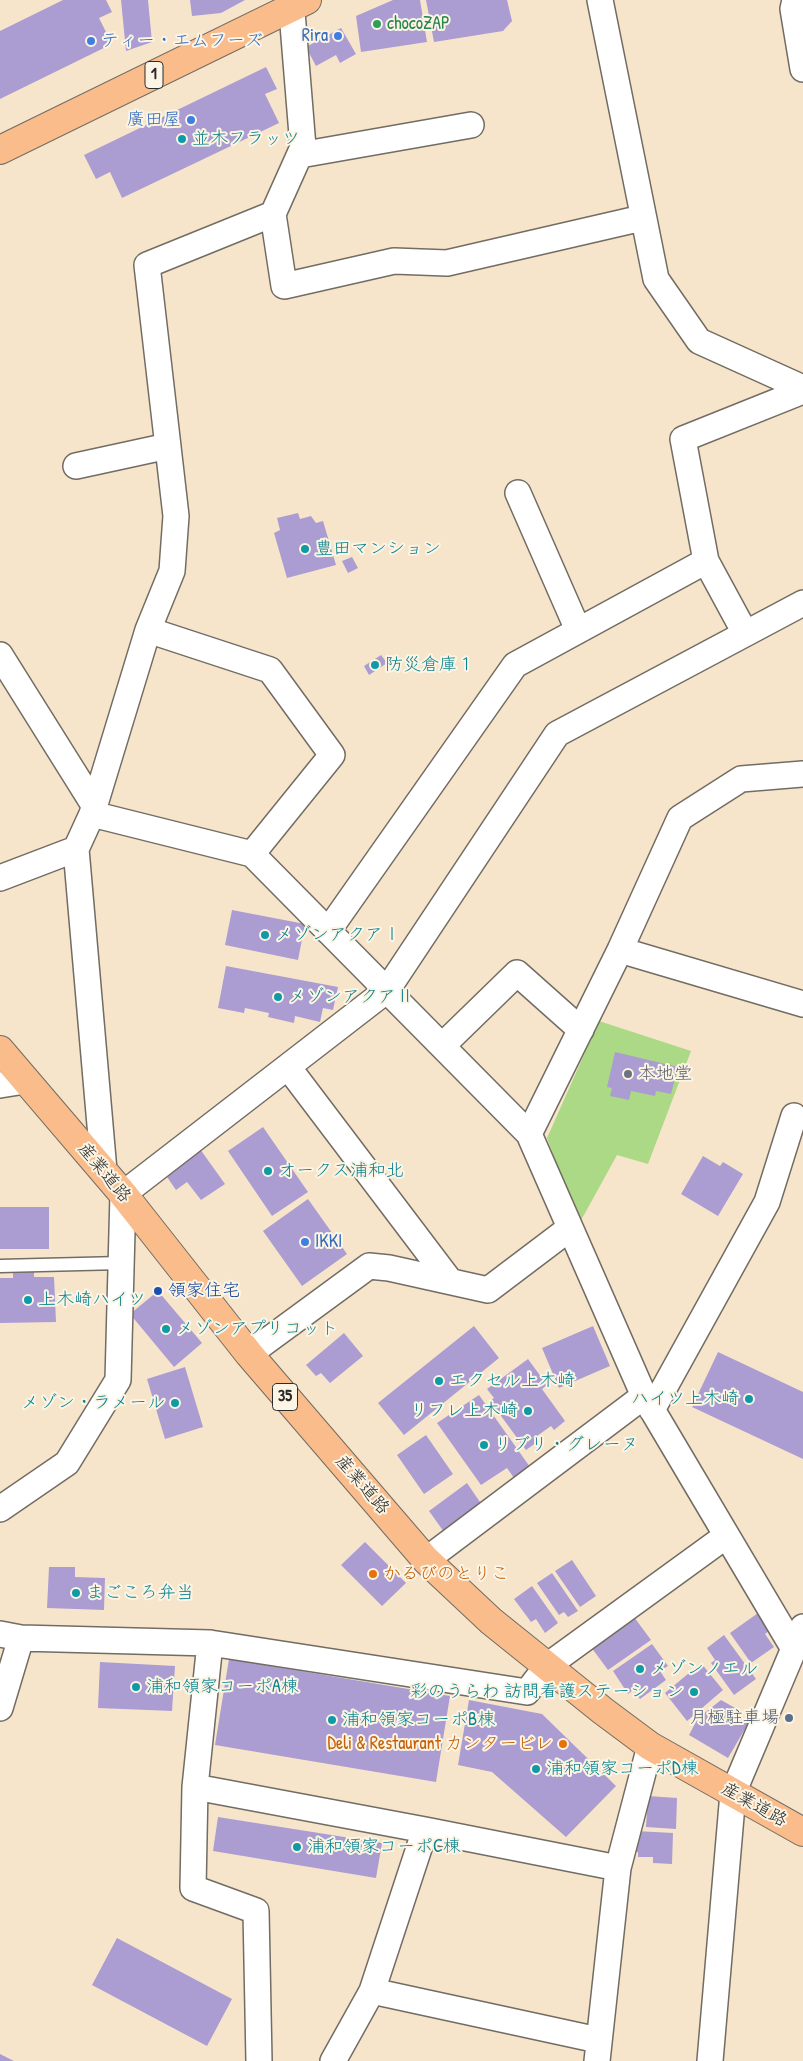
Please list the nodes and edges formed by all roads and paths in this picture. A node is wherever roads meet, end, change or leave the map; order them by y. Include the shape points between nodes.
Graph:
1 (600, 0) edge
2 (795, 0) edge
3 (297, 3) edge
4 (803, 69) edge
5 (471, 125) dead end
6 (0, 150) edge
7 (300, 155) junction
8 (273, 214) junction
9 (642, 218) junction
10 (803, 390) edge
11 (168, 446) junction
12 (76, 466) dead end
13 (518, 493) dead end
14 (706, 561) junction
15 (803, 603) edge
16 (148, 630) junction
17 (578, 630) junction
18 (745, 633) junction
19 (0, 656) edge
20 (803, 774) edge
21 (93, 809) junction
22 (76, 849) junction
23 (252, 854) junction
24 (0, 878) edge
25 (328, 931) junction
26 (620, 950) junction
27 (387, 990) junction
28 (803, 1004) edge
29 (581, 1030) junction
30 (442, 1046) junction
31 (0, 1050) edge
32 (288, 1067) junction
33 (13, 1083) edge
34 (794, 1116) dead end
35 (529, 1134) junction
36 (104, 1171) junction
37 (123, 1194) junction
38 (570, 1228) junction
39 (121, 1263) junction
40 (0, 1266) edge
41 (450, 1281) junction
42 (249, 1354) junction
43 (648, 1403) junction
44 (0, 1509) edge
45 (726, 1536) junction
46 (426, 1560) junction
47 (10, 1636) edge
48 (798, 1638) edge
49 (210, 1643) junction
50 (547, 1666) junction
51 (0, 1708) edge
52 (650, 1746) junction
53 (195, 1787) junction
54 (734, 1794) junction
55 (425, 1830) junction
56 (803, 1832) edge
57 (618, 1868) junction
58 (372, 1991) junction
59 (597, 2050) edge
60 (259, 2061) edge
61 (333, 2061) edge
62 (710, 2061) edge

1 - 9 street
2 - 4 street via 793,9
3 - 6 main road, 1
3 - 7 street via 304,147
5 - 7 street
7 - 8 street
8 - 9 street via 284,286 394,261 446,264
8 - 11 street via 147,264
9 - 10 street via 656,279 699,341
10 - 14 street via 683,439
11 - 12 street
11 - 16 street via 176,516 172,571
13 - 17 street
14 - 17 street
14 - 18 street
15 - 18 street
16 - 21 street
16 - 23 street via 270,670 332,755
17 - 25 street via 515,665
18 - 27 street via 557,734
19 - 21 street
20 - 26 street via 741,779 680,818
21 - 22 street
21 - 23 street
22 - 24 street
22 - 36 street
23 - 25 street
25 - 27 street
26 - 28 street
26 - 29 street
27 - 30 street
27 - 32 street
29 - 30 street via 517,973
29 - 35 street
30 - 35 street
31 - 33 main road, 産業道路 / 35
32 - 37 street
32 - 41 street
33 - 36 main road, 産業道路 / 35
34 - 43 street via 767,1202
35 - 38 street
36 - 37 main road, 産業道路 / 35
37 - 39 street
37 - 42 main road, 産業道路 / 35
38 - 41 street via 488,1290
38 - 43 street
39 - 40 lane
39 - 44 street via 118,1380 67,1463
41 - 42 street via 369,1266
42 - 46 main road, 産業道路 / 35
43 - 45 street
43 - 46 street
45 - 48 street
45 - 50 street
46 - 50 main road, 産業道路 / 35 via 491,1621
47 - 49 street
47 - 51 street
48 - 54 street
49 - 50 street via 527,1692
49 - 53 street
50 - 52 main road, 産業道路 / 35 via 602,1712
52 - 54 main road, 産業道路 / 35
52 - 57 street
53 - 55 street
53 - 60 street via 193,1888 256,1911
54 - 56 main road, 産業道路 / 35
54 - 62 street
55 - 57 street
55 - 58 street
57 - 59 street
58 - 59 street
58 - 61 street

